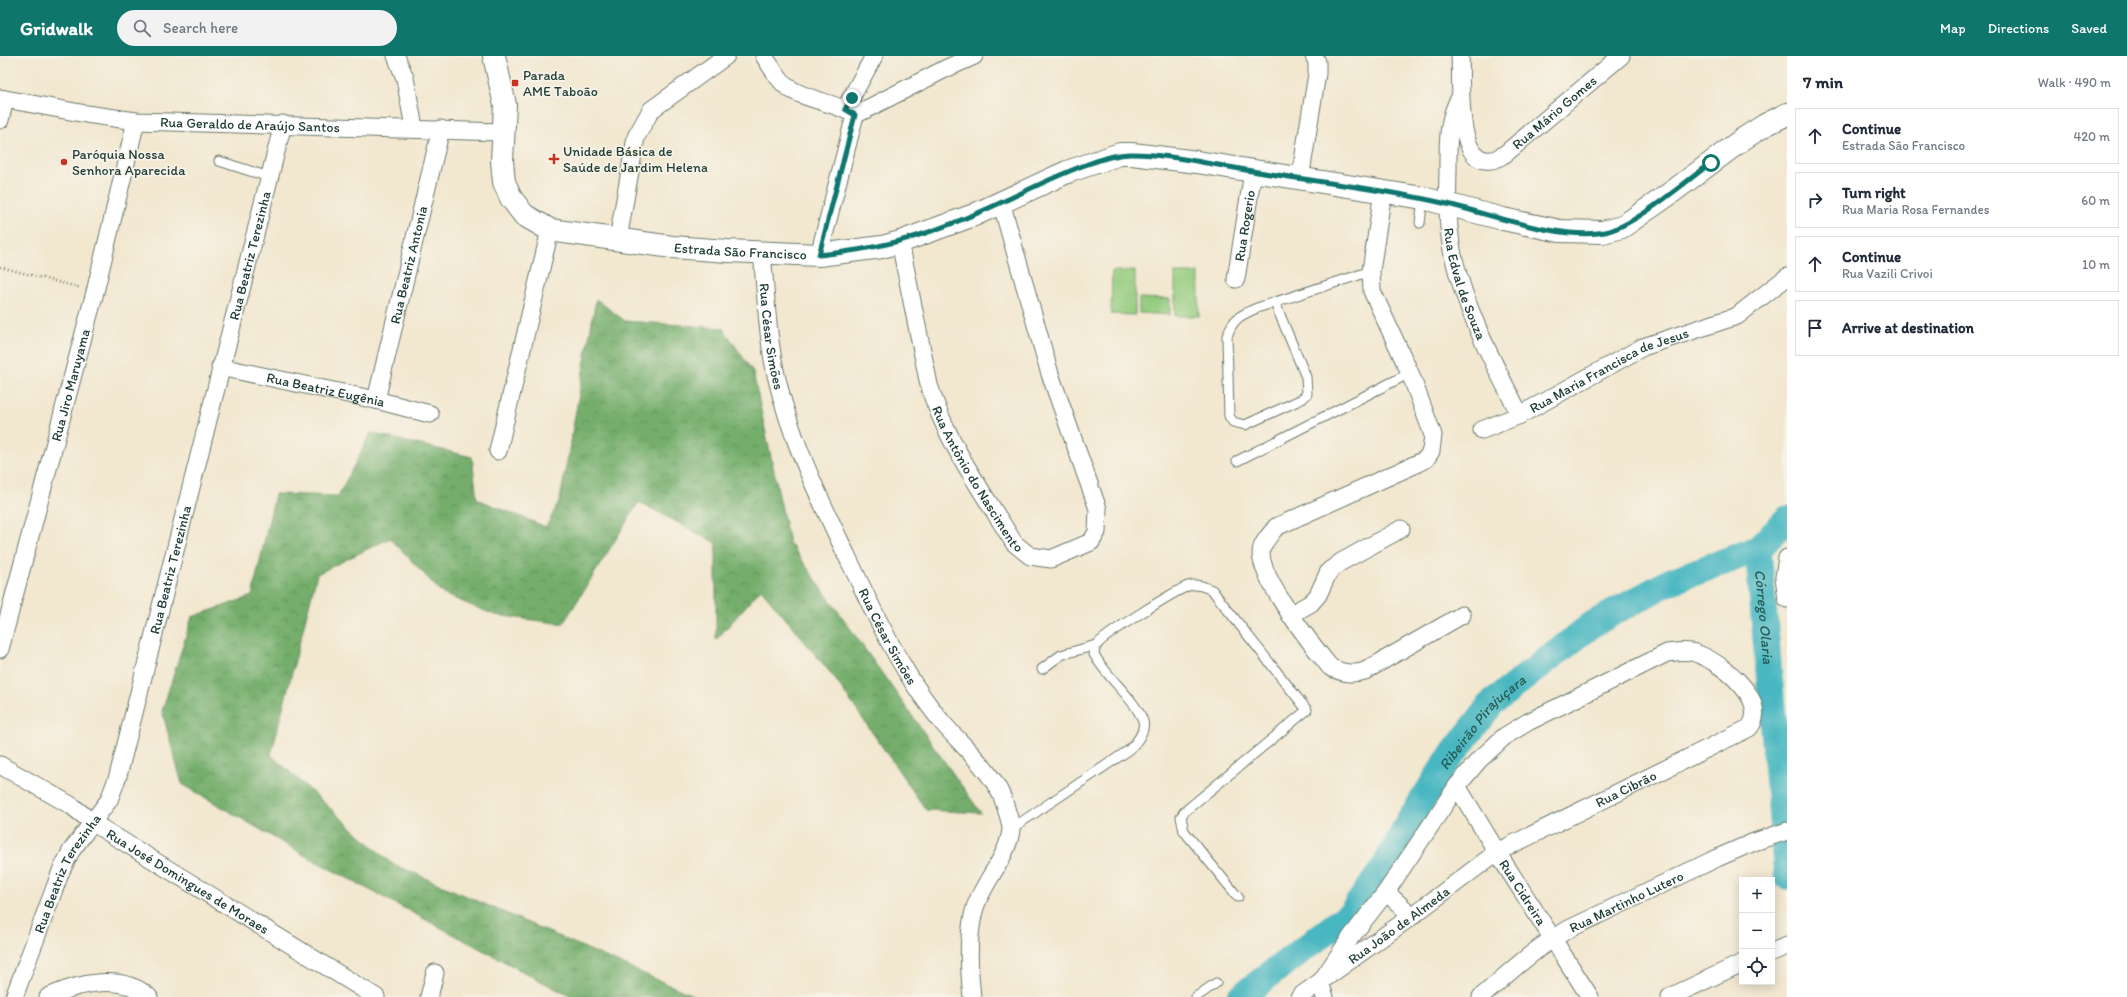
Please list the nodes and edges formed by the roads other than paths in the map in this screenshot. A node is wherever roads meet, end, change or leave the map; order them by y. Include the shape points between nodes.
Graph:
1 (396, 56) edge
2 (494, 56) edge
3 (726, 56) edge
4 (764, 56) edge
5 (874, 56) edge
6 (974, 56) edge
7 (1314, 56) edge
8 (1460, 56) edge
9 (1621, 56) edge
10 (947, 62) edge
11 (1460, 97) junction
12 (3, 98) edge
13 (850, 112) junction
14 (1787, 114) edge
15 (0, 120) edge
16 (136, 121) junction
17 (282, 124) junction
18 (414, 128) junction
19 (441, 129) junction
20 (502, 132) junction
21 (219, 161) dead end
22 (1254, 172) junction
23 (269, 177) junction
24 (1300, 179) junction
25 (1384, 192) junction
26 (1423, 198) junction
27 (1001, 202) junction
28 (1447, 204) junction
29 (1420, 223) dead end
30 (550, 230) junction
31 (618, 239) junction
32 (900, 242) junction
33 (762, 252) junction
34 (819, 255) junction
35 (1370, 270) junction
36 (1787, 277) edge
37 (1236, 279) dead end
38 (1274, 303) junction
39 (220, 367) junction
40 (1410, 373) junction
41 (376, 400) junction
42 (430, 414) dead end
43 (1520, 415) junction
44 (1482, 430) dead end
45 (498, 451) dead end
46 (1237, 461) dead end
47 (1401, 529) dead end
48 (1787, 558) edge
49 (6, 599) edge
50 (1787, 599) edge
51 (1290, 615) junction
52 (1462, 615) dead end
53 (1096, 645) junction
54 (0, 649) edge
55 (1042, 669) dead end
56 (0, 765) edge
57 (1457, 786) junction
58 (93, 823) junction
59 (1011, 828) junction
60 (1781, 833) edge
61 (1497, 852) junction
62 (1386, 892) junction
63 (1238, 897) dead end
64 (1412, 916) junction
65 (1552, 938) junction
66 (1739, 964) edge
67 (436, 973) dead end
68 (1216, 982) dead end
69 (1322, 990) edge
70 (14, 997) edge
71 (48, 997) edge
72 (149, 997) edge
73 (376, 997) edge
74 (429, 997) edge
75 (972, 997) edge
76 (1196, 997) edge
77 (1299, 997) edge
78 (1481, 997) edge
79 (1590, 997) edge
80 (1670, 997) edge

1 - 18 street via 405,78
2 - 20 main road, Estrada São Francisco via 505,105
3 - 31 street via 651,110 643,122 636,137
4 - 13 street via 787,86
5 - 13 street
6 - 10 street
7 - 24 street via 1317,74
8 - 11 street
9 - 11 street, Rua Mário Gomes via 1505,154 1492,160 1476,157 1466,136
10 - 13 street
11 - 28 street, Rua Edval de Souza via 1450,119 1448,134
12 - 15 street
12 - 16 street, Rua Geraldo de Araújo Santos
13 - 34 street
14 - 28 main road, Estrada São Francisco via 1765,124 1622,227 1603,232 1554,230
16 - 17 street, Rua Geraldo de Araújo Santos
16 - 49 street, Rua Jiro Maruyama via 94,292
17 - 18 street, Rua Geraldo de Araújo Santos
17 - 23 street, Rua Beatriz Terezinha
18 - 19 street, Rua Geraldo de Araújo Santos
19 - 20 street, Rua Geraldo de Araújo Santos
19 - 41 street, Rua Beatriz Antonia
20 - 30 main road, Estrada São Francisco via 504,182 511,198 524,215
21 - 23 lane
22 - 24 main road, Estrada São Francisco
22 - 27 main road, Estrada São Francisco via 1144,154 1120,154 1067,172
22 - 37 street, Rua Rogerio
23 - 39 street, Rua Beatriz Terezinha
24 - 25 main road, Estrada São Francisco
25 - 26 main road, Estrada São Francisco
25 - 35 street
26 - 28 main road, Estrada São Francisco
26 - 29 lane
27 - 32 main road, Estrada São Francisco via 941,228
27 - 32 street, Rua Antônio do Nascimento via 1050,374 1098,509 1097,532 1091,542 1051,559 1030,556 1014,543 945,428 929,385
28 - 43 street, Rua Edval de Souza via 1453,255 1461,283 1494,363
30 - 31 main road, Estrada São Francisco
30 - 45 street
31 - 33 main road, Estrada São Francisco via 672,247
32 - 34 main road, Estrada São Francisco via 860,251
33 - 34 main road, Estrada São Francisco
33 - 59 street, Rua César Simões via 776,378 814,486 875,614 906,671 940,719 996,784
35 - 38 lane
35 - 40 street via 1372,291
36 - 43 street, Rua Maria Francisca de Jesus via 1737,316 1643,347
38 - 38 lane via 1242,314 1231,324 1227,336 1229,416 1238,424 1245,425 1307,394 1306,377
39 - 41 street, Rua Beatriz Eugênia
39 - 58 street, Rua Beatriz Terezinha via 118,776 109,800
40 - 46 lane
40 - 51 street via 1433,435 1431,451 1426,459 1276,527 1265,541 1261,552 1262,565
41 - 42 street, Rua Beatriz Eugênia
43 - 44 street, Rua Maria Francisca de Jesus
47 - 51 street via 1340,562 1329,571 1318,595 1311,603
48 - 50 street via 1784,577
49 - 54 street, Rua Jiro Maruyama
51 - 52 street via 1330,667 1347,674 1365,671
53 - 55 lane via 1061,655
53 - 59 lane via 1094,654 1099,665 1120,688 1143,721 1138,741 1129,750
53 - 63 lane via 1150,608 1188,586 1199,585 1212,590 1307,710 1184,812 1181,818 1184,831
56 - 58 street, Rua José Domingues de Moraes via 72,806
57 - 61 street, Rua Cidreira
57 - 61 street, Rua Cibrão via 1479,760 1505,736 1667,653 1695,652 1718,664 1741,682 1754,708 1755,717 1753,724 1744,732
57 - 62 street
58 - 70 street, Rua Beatriz Terezinha via 71,851 61,872
58 - 73 street, Rua José Domingues de Moraes
59 - 75 street, Rua César Simões via 1006,848 988,879 975,910 969,940 968,963
60 - 65 street, Rua Martinho Lutero via 1717,858
61 - 64 street, Rua João de Almeda
61 - 65 street, Rua Cidreira
62 - 64 street
62 - 69 street via 1351,937
64 - 69 street, Rua João de Almeda
65 - 78 street, Rua Martinho Lutero
65 - 79 street, Rua Cidreira
66 - 80 street
67 - 74 street
68 - 76 lane
69 - 77 street, Rua João de Almeda
71 - 72 street via 90,984 119,982 142,991

